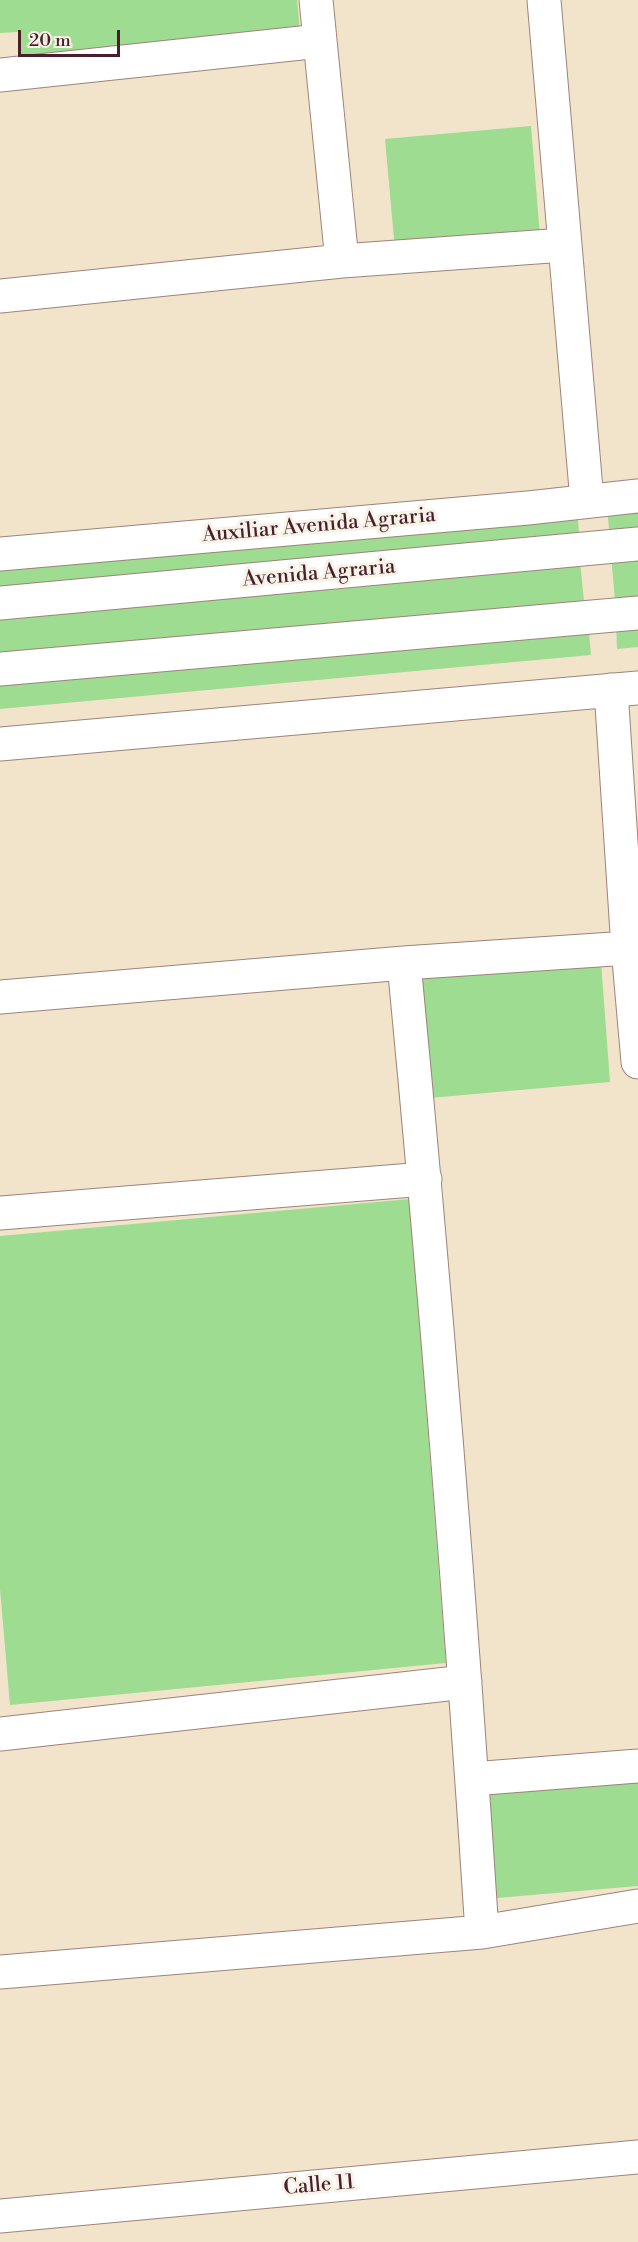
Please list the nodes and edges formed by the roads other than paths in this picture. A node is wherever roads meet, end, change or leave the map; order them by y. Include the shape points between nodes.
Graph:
1 (316, 0) edge
2 (544, 0) edge
3 (320, 41) junction
4 (0, 75) edge
5 (564, 245) junction
6 (342, 261) junction
7 (0, 296) edge
8 (638, 496) edge
9 (587, 501) junction
10 (638, 544) edge
11 (0, 554) edge
12 (0, 603) edge
13 (638, 613) edge
14 (0, 669) edge
15 (625, 689) edge
16 (0, 744) edge
17 (628, 948) junction
18 (404, 963) junction
19 (0, 997) edge
20 (638, 1062) edge
21 (425, 1179) junction
22 (0, 1213) edge
23 (465, 1682) junction
24 (0, 1734) edge
25 (638, 1766) edge
26 (472, 1779) junction
27 (638, 1906) edge
28 (482, 1932) junction
29 (0, 1972) edge
30 (638, 2157) edge
31 (0, 2216) edge

1 - 3 street
2 - 5 street
3 - 4 street
3 - 6 street
5 - 6 street
5 - 9 street
6 - 7 street
8 - 9 street, Auxiliar Avenida Agraria
9 - 11 street, Auxiliar Avenida Agraria
10 - 12 street, Avenida Agraria
13 - 14 street
15 - 16 street
15 - 17 street
17 - 18 street
17 - 20 street
18 - 19 street
18 - 21 street
21 - 22 street
21 - 23 street
23 - 24 street
23 - 26 street
25 - 26 street
26 - 28 street
27 - 28 street
28 - 29 street
30 - 31 street, Calle 11

